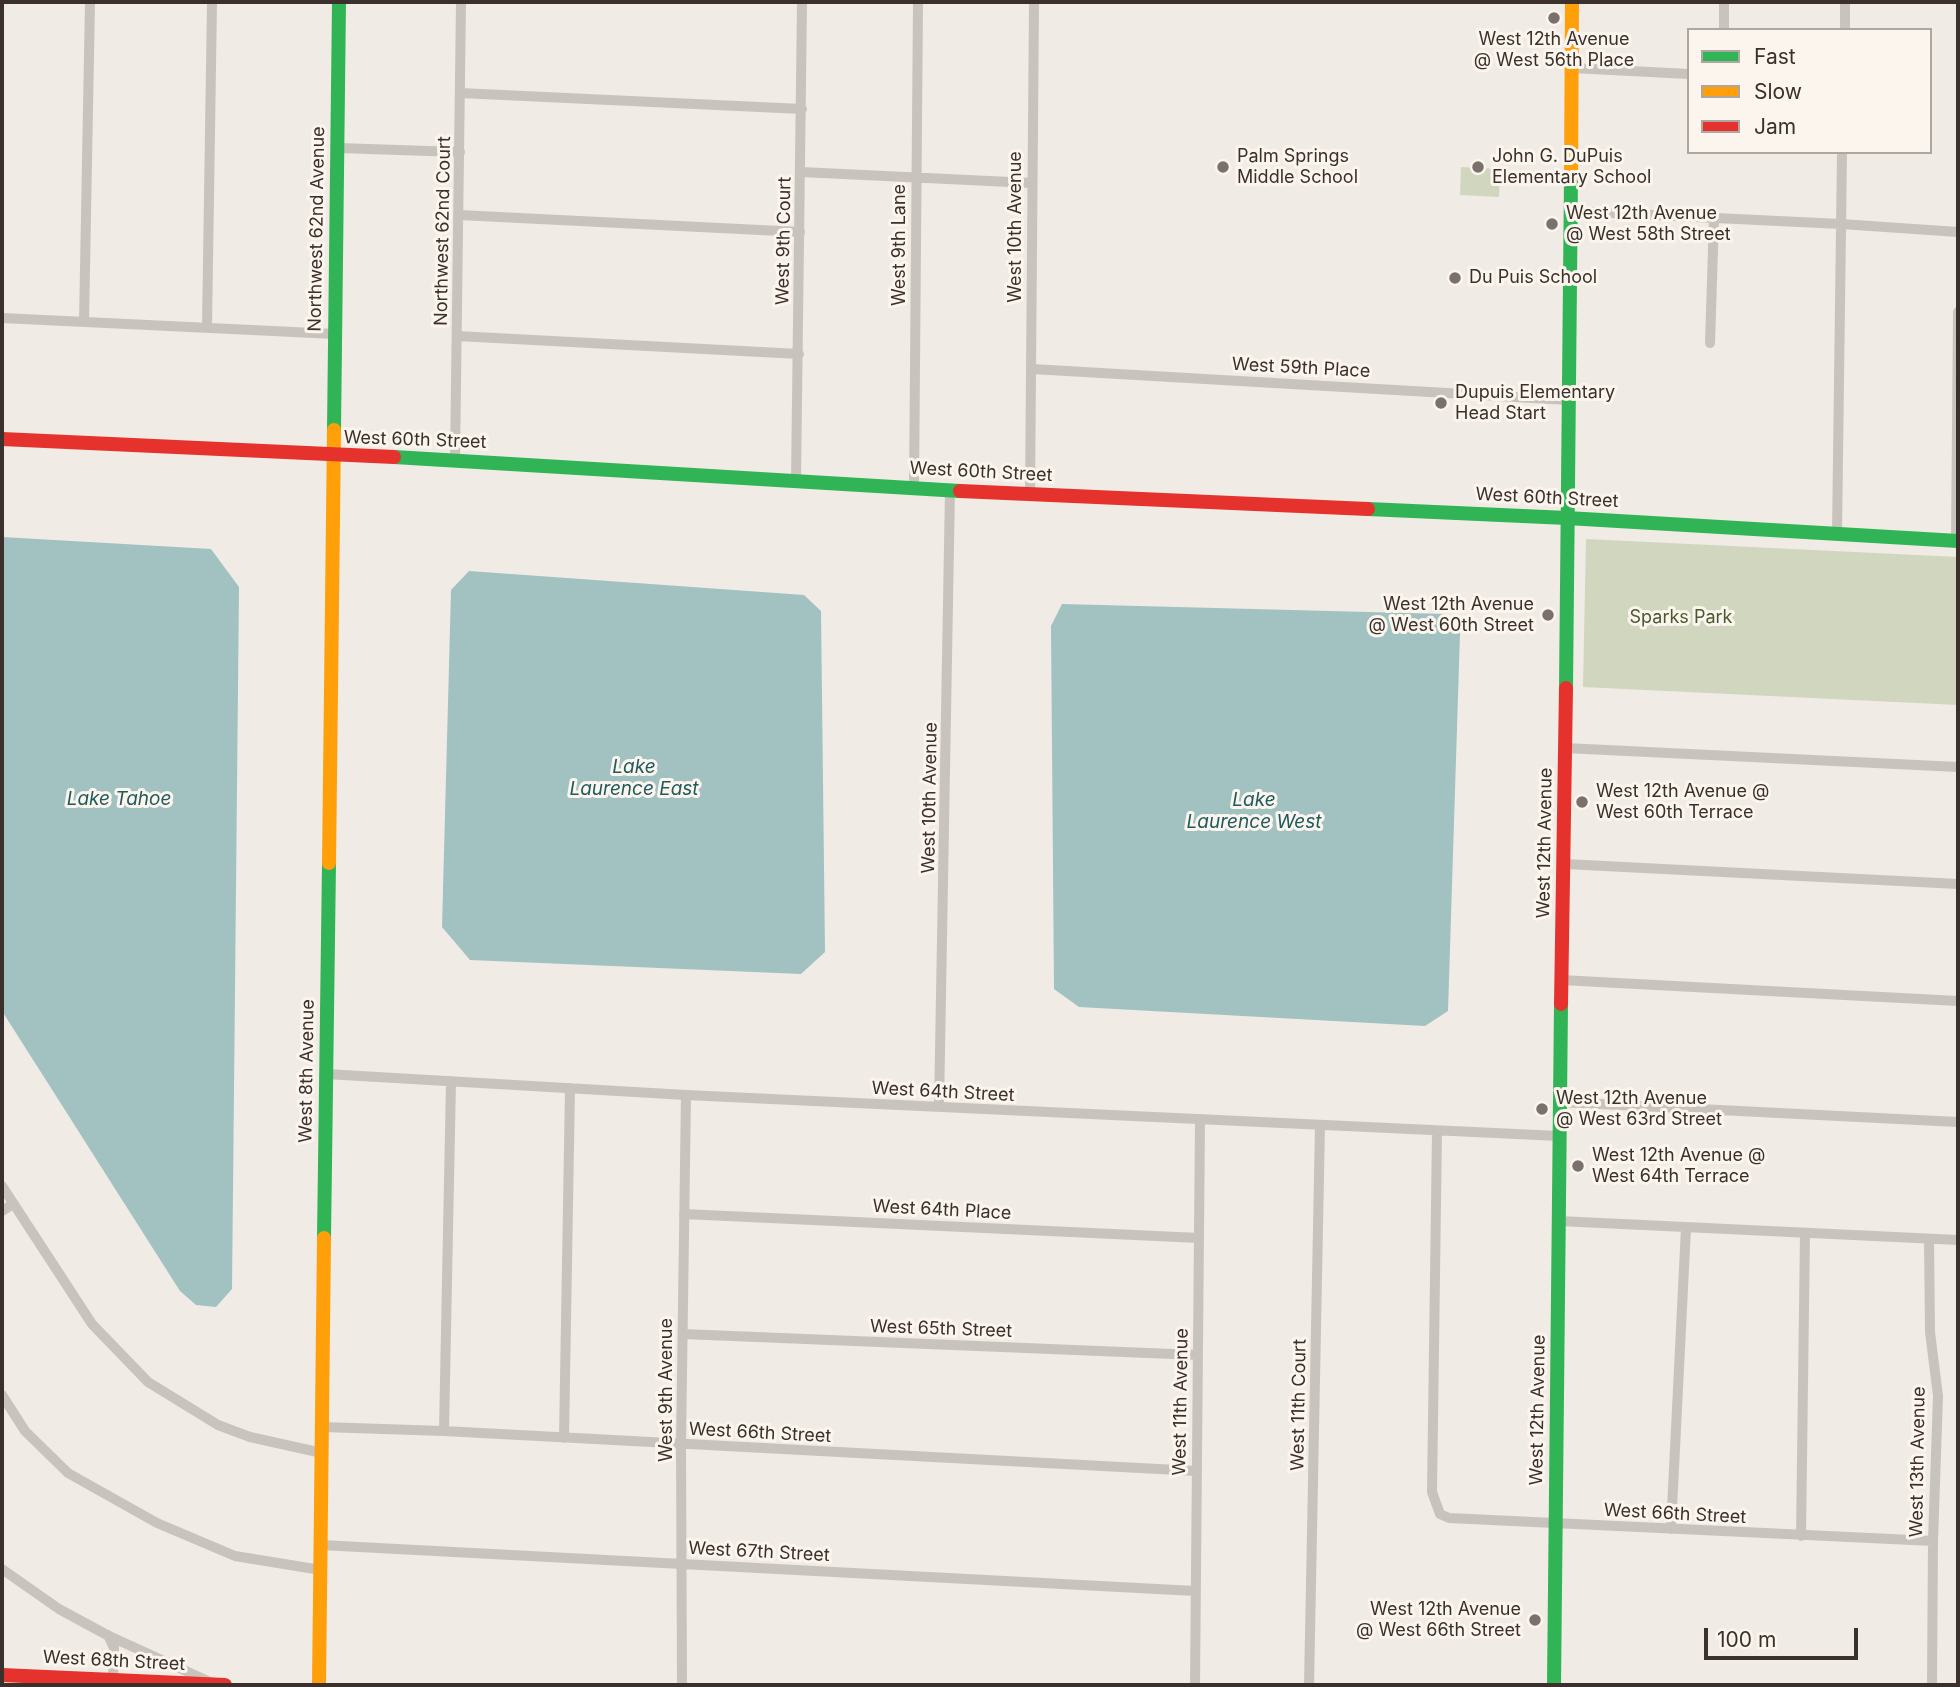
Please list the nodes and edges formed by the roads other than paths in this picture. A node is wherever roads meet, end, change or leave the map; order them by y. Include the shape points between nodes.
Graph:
1 (90, 2) edge
2 (212, 2) edge
3 (339, 2) edge
4 (461, 2) edge
5 (802, 2) edge
6 (918, 2) edge
7 (1034, 2) edge
8 (1572, 2) edge
9 (1724, 2) edge
10 (1845, 2) edge
11 (1724, 28) edge
12 (1845, 28) edge
13 (1571, 68) junction
14 (1687, 74) edge
15 (460, 93) junction
16 (802, 110) junction
17 (338, 148) junction
18 (460, 152) junction
19 (1842, 154) edge
20 (801, 172) junction
21 (916, 176) junction
22 (1031, 183) junction
23 (1570, 211) junction
24 (459, 215) junction
25 (1714, 218) junction
26 (1841, 224) junction
27 (800, 232) junction
28 (1958, 232) edge
29 (1958, 312) edge
30 (2, 318) edge
31 (83, 322) junction
32 (207, 326) junction
33 (335, 334) junction
34 (457, 337) junction
35 (1710, 343) dead end
36 (799, 354) junction
37 (1032, 369) junction
38 (1568, 400) junction
39 (2, 439) edge
40 (333, 456) junction
41 (455, 460) junction
42 (796, 480) junction
43 (914, 488) junction
44 (950, 490) junction
45 (1030, 495) junction
46 (1567, 518) junction
47 (1837, 534) junction
48 (1957, 540) edge
49 (1565, 748) junction
50 (1958, 767) edge
51 (1565, 864) junction
52 (1958, 884) edge
53 (1561, 980) junction
54 (1958, 1001) edge
55 (326, 1074) junction
56 (451, 1081) junction
57 (570, 1088) junction
58 (686, 1095) junction
59 (1560, 1102) junction
60 (939, 1107) junction
61 (1200, 1119) junction
62 (1958, 1122) edge
63 (1320, 1125) junction
64 (1437, 1131) junction
65 (1559, 1136) junction
66 (2, 1186) edge
67 (13, 1204) junction
68 (2, 1211) edge
69 (684, 1214) junction
70 (1559, 1221) junction
71 (1686, 1228) junction
72 (1805, 1233) junction
73 (1199, 1238) junction
74 (1929, 1239) junction
75 (1958, 1240) edge
76 (683, 1334) junction
77 (1197, 1355) junction
78 (2, 1395) edge
79 (322, 1427) junction
80 (444, 1431) junction
81 (564, 1438) junction
82 (681, 1445) junction
83 (322, 1453) junction
84 (1196, 1471) junction
85 (1556, 1524) junction
86 (1671, 1529) junction
87 (1801, 1536) junction
88 (1933, 1541) junction
89 (321, 1545) junction
90 (683, 1564) junction
91 (2, 1569) edge
92 (321, 1570) junction
93 (1195, 1591) junction
94 (107, 1635) junction
95 (8, 1679) edge
96 (113, 1680) junction
97 (217, 1685) edge
98 (225, 1685) edge
99 (319, 1685) edge
100 (682, 1685) edge
101 (1195, 1685) edge
102 (1310, 1685) edge
103 (1554, 1685) edge
104 (1932, 1685) edge

1 - 31 street
2 - 32 street
3 - 17 street, Northwest 62nd Avenue
4 - 15 street, Northwest 62nd Court
5 - 16 street, West 9th Court
6 - 21 street, West 9th Lane
7 - 22 street, West 10th Avenue
8 - 13 street, West 12th Avenue
9 - 11 street
10 - 12 street
13 - 14 street
13 - 23 street, West 12th Avenue
15 - 16 street
15 - 18 street, Northwest 62nd Court
16 - 20 street, West 9th Court
17 - 18 street
17 - 33 street, Northwest 62nd Avenue
18 - 24 street, Northwest 62nd Court
19 - 26 street
20 - 21 street
20 - 27 street, West 9th Court
21 - 22 street
21 - 43 street, West 9th Lane
22 - 37 street, West 10th Avenue
23 - 25 street
23 - 38 street, West 12th Avenue
24 - 27 street
24 - 34 street, Northwest 62nd Court
25 - 26 street
25 - 35 street
26 - 28 street
26 - 47 street
27 - 36 street, West 9th Court
29 - 48 street
30 - 31 street
31 - 32 street
32 - 33 street
33 - 40 street, Northwest 62nd Avenue
34 - 36 street
34 - 41 street, Northwest 62nd Court
36 - 42 street, West 9th Court
37 - 38 street, West 59th Place
37 - 45 street, West 10th Avenue
38 - 46 street, West 12th Avenue
39 - 40 street, West 60th Street
40 - 41 street, West 60th Street
40 - 55 street, West 8th Avenue
41 - 42 street, West 60th Street
42 - 43 street, West 60th Street
43 - 44 street, West 60th Street
44 - 45 street, West 60th Street
44 - 60 street, West 10th Avenue
45 - 46 street, West 60th Street
46 - 47 street, West 60th Street
46 - 49 street, West 12th Avenue
47 - 48 street, West 60th Street
49 - 50 street
49 - 51 street, West 12th Avenue
51 - 52 street
51 - 53 street, West 12th Avenue
53 - 54 street
53 - 59 street, West 12th Avenue
55 - 56 street, West 64th Street
55 - 79 street, West 8th Avenue
56 - 57 street, West 64th Street
56 - 80 street
57 - 58 street, West 64th Street
57 - 81 street
58 - 60 street, West 64th Street
58 - 69 street, West 9th Avenue
59 - 62 street
59 - 65 street, West 12th Avenue
60 - 61 street, West 64th Street
61 - 63 street, West 64th Street
61 - 73 street, West 11th Avenue
63 - 64 street, West 64th Street
63 - 102 street, West 11th Court
64 - 65 street, West 64th Street
64 - 85 street, West 66th Street via 1432,1492 1440,1514 1449,1518
65 - 70 street, West 12th Avenue
66 - 67 street
67 - 68 street
67 - 83 street via 92,1324 148,1382 218,1425
69 - 73 street, West 64th Place
69 - 76 street, West 9th Avenue
70 - 71 street
70 - 85 street, West 12th Avenue
71 - 72 street
71 - 86 street
72 - 74 street
72 - 87 street
73 - 77 street, West 11th Avenue
74 - 75 street
74 - 88 street, West 13th Avenue via 1930,1332 1938,1396
76 - 77 street, West 65th Street
76 - 82 street, West 9th Avenue
77 - 84 street, West 11th Avenue
78 - 92 street via 25,1431 68,1474 157,1523 234,1556
79 - 80 street, West 66th Street
79 - 83 street, West 8th Avenue
80 - 81 street, West 66th Street
81 - 82 street, West 66th Street
82 - 84 street, West 66th Street
82 - 90 street, West 9th Avenue
83 - 89 street, West 8th Avenue
84 - 93 street, West 11th Avenue
85 - 86 street, West 66th Street
85 - 103 street, West 12th Avenue
86 - 87 street, West 66th Street
87 - 88 street, West 66th Street
88 - 104 street, West 13th Avenue
89 - 90 street, West 67th Street
89 - 92 street, West 8th Avenue
90 - 93 street, West 67th Street
90 - 100 street, West 9th Avenue
91 - 94 street via 59,1609
92 - 99 street, West 8th Avenue
93 - 101 street, West 11th Avenue
94 - 96 street via 114,1648
94 - 97 street
95 - 96 street, West 68th Street
96 - 97 street, West 68th Street
97 - 98 street, West 68th Street

